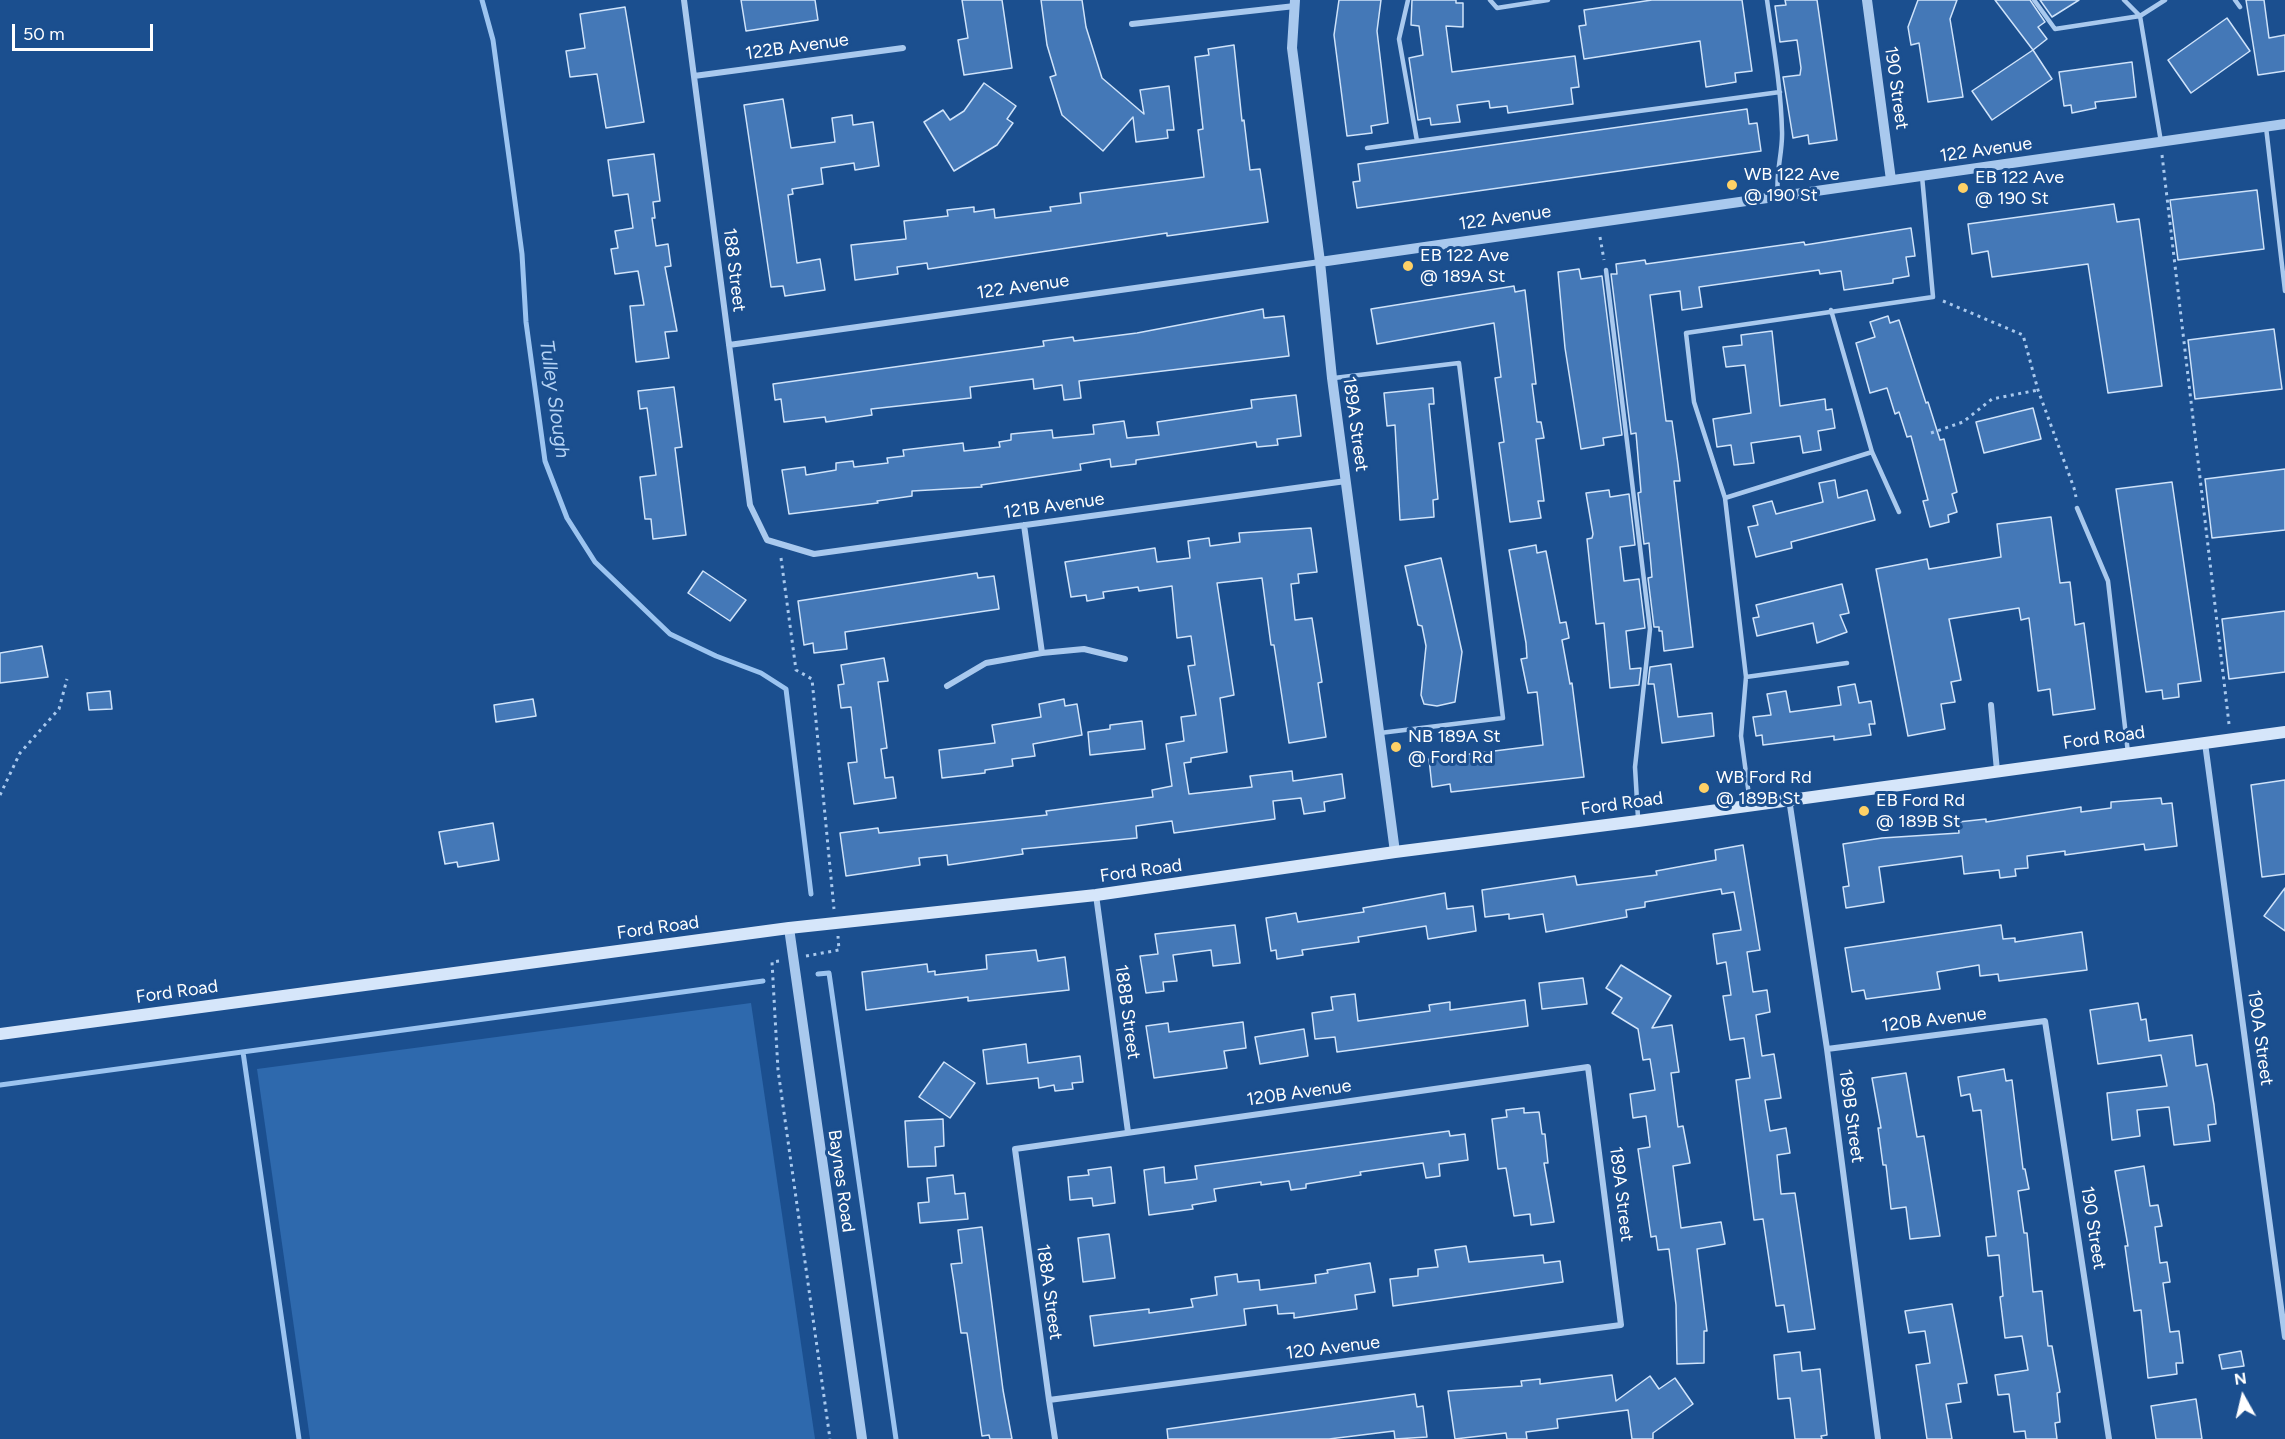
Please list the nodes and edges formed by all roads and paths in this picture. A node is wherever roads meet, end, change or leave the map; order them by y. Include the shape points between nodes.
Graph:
1 (684, 0) edge
2 (1408, 0) edge
3 (1490, 0) edge
4 (1548, 0) edge
5 (1767, 0) edge
6 (1867, 0) edge
7 (2034, 0) edge
8 (2124, 0) edge
9 (2164, 0) edge
10 (2235, 0) edge
11 (1295, 3) edge
12 (2240, 8) dead end
13 (2140, 16) junction
14 (1132, 24) dead end
15 (903, 48) dead end
16 (694, 76) junction
17 (1780, 92) junction
18 (2285, 124) edge
19 (2266, 126) junction
20 (1417, 141) junction
21 (2161, 142) junction
22 (1367, 148) dead end
23 (1922, 176) junction
24 (1891, 180) junction
25 (1778, 196) junction
26 (1598, 222) junction
27 (1320, 262) junction
28 (1606, 270) joint
29 (2285, 291) edge
30 (1933, 297) junction
31 (1831, 310) junction
32 (729, 345) junction
33 (1332, 378) junction
34 (2038, 390) junction
35 (1931, 433) dead end
36 (1872, 452) junction
37 (1346, 481) junction
38 (1725, 498) junction
39 (2077, 508) joint
40 (1899, 512) dead end
41 (1024, 525) junction
42 (767, 540) joint
43 (779, 544) junction
44 (1042, 653) junction
45 (1125, 659) dead end
46 (1846, 663) dead end
47 (1746, 677) junction
48 (67, 679) dead end
49 (947, 686) dead end
50 (1991, 705) dead end
51 (2285, 732) edge
52 (1380, 733) junction
53 (2230, 739) junction
54 (2205, 742) junction
55 (2128, 753) junction
56 (1997, 771) junction
57 (0, 795) edge
58 (1789, 799) junction
59 (1750, 804) junction
60 (1638, 821) junction
61 (1395, 852) junction
62 (1096, 895) junction
63 (834, 905) dead end
64 (789, 928) junction
65 (772, 962) dead end
66 (2045, 1021) joint
67 (0, 1034) edge
68 (1827, 1049) junction
69 (1588, 1067) joint
70 (1128, 1132) junction
71 (1015, 1149) joint
72 (1621, 1325) joint
73 (2285, 1337) edge
74 (1049, 1400) junction
75 (830, 1439) edge
76 (861, 1439) edge
77 (1055, 1439) edge
78 (1878, 1439) edge
79 (2109, 1439) edge

1 - 16 street, 188 Street
2 - 20 lane via 1399,39
3 - 4 lane via 1497,8
5 - 17 lane
6 - 24 street, 190 Street
7 - 13 lane via 2055,29
8 - 13 lane
9 - 13 lane
10 - 12 lane
11 - 14 street
11 - 27 street, 189A Street via 1292,48
13 - 21 lane
15 - 16 street, 122B Avenue
16 - 32 street, 188 Street
17 - 20 lane
17 - 25 lane via 1783,135 1776,179
18 - 19 street, 122 Avenue
19 - 21 street, 122 Avenue
19 - 29 lane
20 - 22 lane
21 - 23 street, 122 Avenue
21 - 53 path
23 - 24 street, 122 Avenue
23 - 30 lane
24 - 25 street, 122 Avenue
25 - 26 street, 122 Avenue
26 - 27 street, 122 Avenue
26 - 28 path
27 - 32 street, 122 Avenue
27 - 33 street, 189A Street
28 - 60 lane via 1650,629 1635,767
30 - 31 lane
30 - 34 path via 2023,335
31 - 36 lane
31 - 38 lane via 1686,333 1694,402
32 - 42 street, 188 Street via 750,505
33 - 37 street, 189A Street
33 - 52 lane via 1459,363 1503,718
34 - 35 path via 1992,399 1963,422
34 - 39 path via 2074,488
36 - 38 lane
36 - 40 lane
37 - 41 street, 121B Avenue
37 - 52 street, 189A Street
38 - 47 lane
39 - 55 lane via 2108,581
41 - 43 street, 121B Avenue via 814,554
41 - 44 street
42 - 43 street, 121B Avenue
43 - 63 path via 796,670 812,679
44 - 45 street via 1084,649
44 - 49 street via 986,663
46 - 47 lane
47 - 59 lane via 1741,736
48 - 57 path via 58,709 20,753
50 - 56 street
51 - 53 main road, Ford Road
52 - 61 street, 189A Street
53 - 54 main road, Ford Road
54 - 55 main road, Ford Road
54 - 73 street, 190A Street
55 - 56 main road, Ford Road
56 - 58 main road, Ford Road
58 - 59 main road, Ford Road
58 - 68 street, 189B Street
59 - 60 main road, Ford Road
60 - 61 main road, Ford Road
61 - 62 main road, Ford Road
62 - 64 main road, Ford Road
62 - 70 street, 188B Street
64 - 67 main road, Ford Road
64 - 76 street, Baynes Road
65 - 75 path via 778,1070
66 - 68 street, 120B Avenue
66 - 79 street, 190 Street
68 - 78 street, 189B Street
69 - 70 street, 120B Avenue
69 - 72 street, 189A Street
70 - 71 street, 120B Avenue
71 - 74 street, 188A Street
72 - 74 street, 120 Avenue
74 - 77 street, 188A Street

